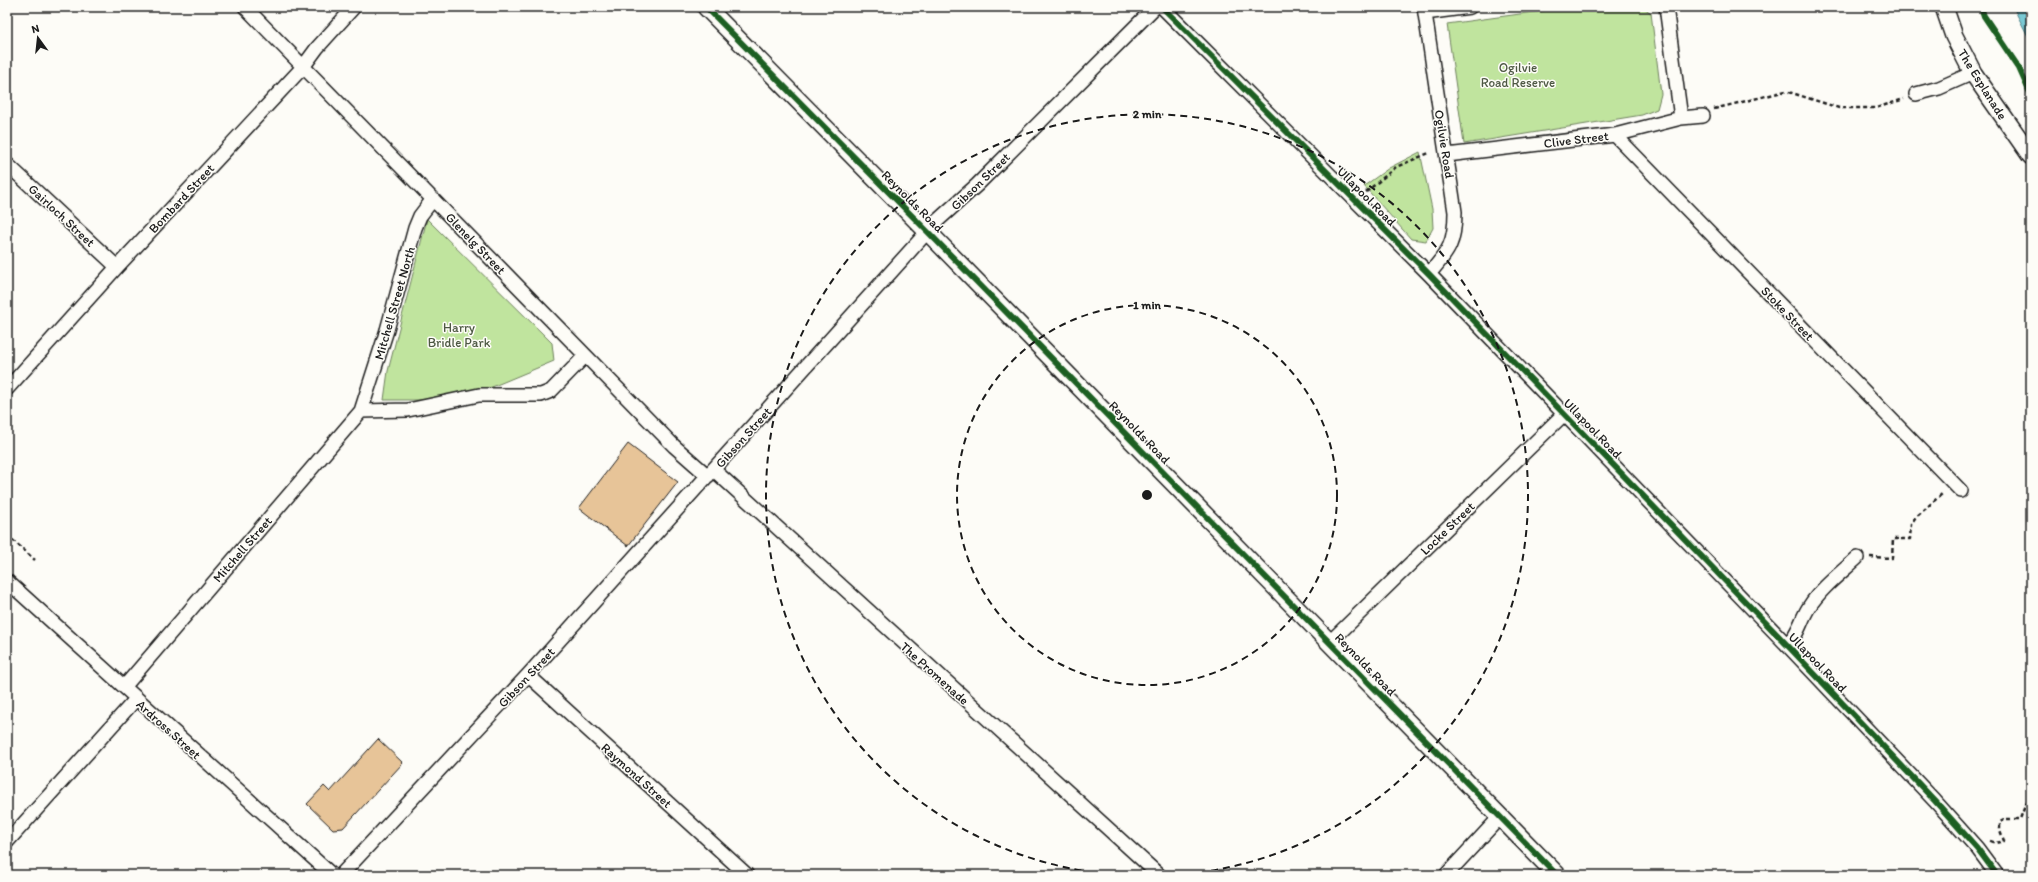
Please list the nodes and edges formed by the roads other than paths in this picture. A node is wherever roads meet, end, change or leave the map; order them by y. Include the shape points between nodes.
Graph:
1 (245, 7) edge
2 (354, 7) edge
3 (706, 7) edge
4 (1155, 7) edge
5 (1162, 7) edge
6 (1470, 7) edge
7 (1666, 7) edge
8 (1944, 7) edge
9 (1424, 10) edge
10 (304, 67) junction
11 (1973, 72) junction
12 (1916, 94) road end
13 (1704, 116) road end
14 (1681, 118) junction
15 (1615, 135) junction
16 (1447, 155) junction
17 (2031, 156) edge
18 (7, 164) edge
19 (433, 199) junction
20 (928, 232) junction
21 (117, 267) junction
22 (1429, 274) junction
23 (585, 356) junction
24 (7, 389) edge
25 (361, 411) junction
26 (1564, 414) junction
27 (711, 473) junction
28 (1961, 491) dead end
29 (1857, 558) dead end
30 (7, 581) edge
31 (1330, 642) junction
32 (1787, 645) junction
33 (528, 675) junction
34 (124, 687) junction
35 (136, 699) junction
36 (1500, 817) junction
37 (7, 842) edge
38 (1994, 874) edge
39 (332, 875) edge
40 (341, 875) edge
41 (747, 875) edge
42 (1159, 875) edge
43 (1446, 875) edge
44 (1557, 875) edge

1 - 10 street, Glenelg Street
2 - 10 street, Bombard Street via 317,48
3 - 20 street, Reynolds Road
4 - 20 street, Gibson Street
5 - 22 street, Ullapool Road
6 - 9 street
7 - 14 street
8 - 11 street, The Esplanade via 1954,36
9 - 16 street, Ogilvie Road
10 - 19 street, Glenelg Street
10 - 21 street, Bombard Street
11 - 12 street via 1940,88
11 - 17 street, The Esplanade
13 - 14 street, Clive Street
14 - 15 street, Clive Street
15 - 16 street, Clive Street
15 - 28 street, Stoke Street
16 - 22 street, Ogilvie Road via 1455,227 1449,249
18 - 21 street, Gairloch Street
19 - 23 street, Glenelg Street
19 - 25 street, Mitchell Street North via 420,216 415,228 387,330
20 - 27 street, Gibson Street
20 - 31 street, Reynolds Road
21 - 24 street, Bombard Street
22 - 26 street, Ullapool Road
23 - 25 street via 550,391 541,395 479,395 408,410
23 - 27 street, Glenelg Street via 674,446
25 - 34 street, Mitchell Street
26 - 31 street, Locke Street
26 - 32 street, Ullapool Road
27 - 33 street, Gibson Street
27 - 42 street, The Promenade
29 - 32 street via 1817,596 1808,608 1796,636
30 - 34 street, Ardross Street
31 - 36 street, Reynolds Road
32 - 38 street, Ullapool Road via 1935,801 1977,848
33 - 40 street, Gibson Street
33 - 41 street, Raymond Street
34 - 35 street, Ardross Street
35 - 37 street
35 - 39 street, Ardross Street
36 - 43 street
36 - 44 street, Reynolds Road

